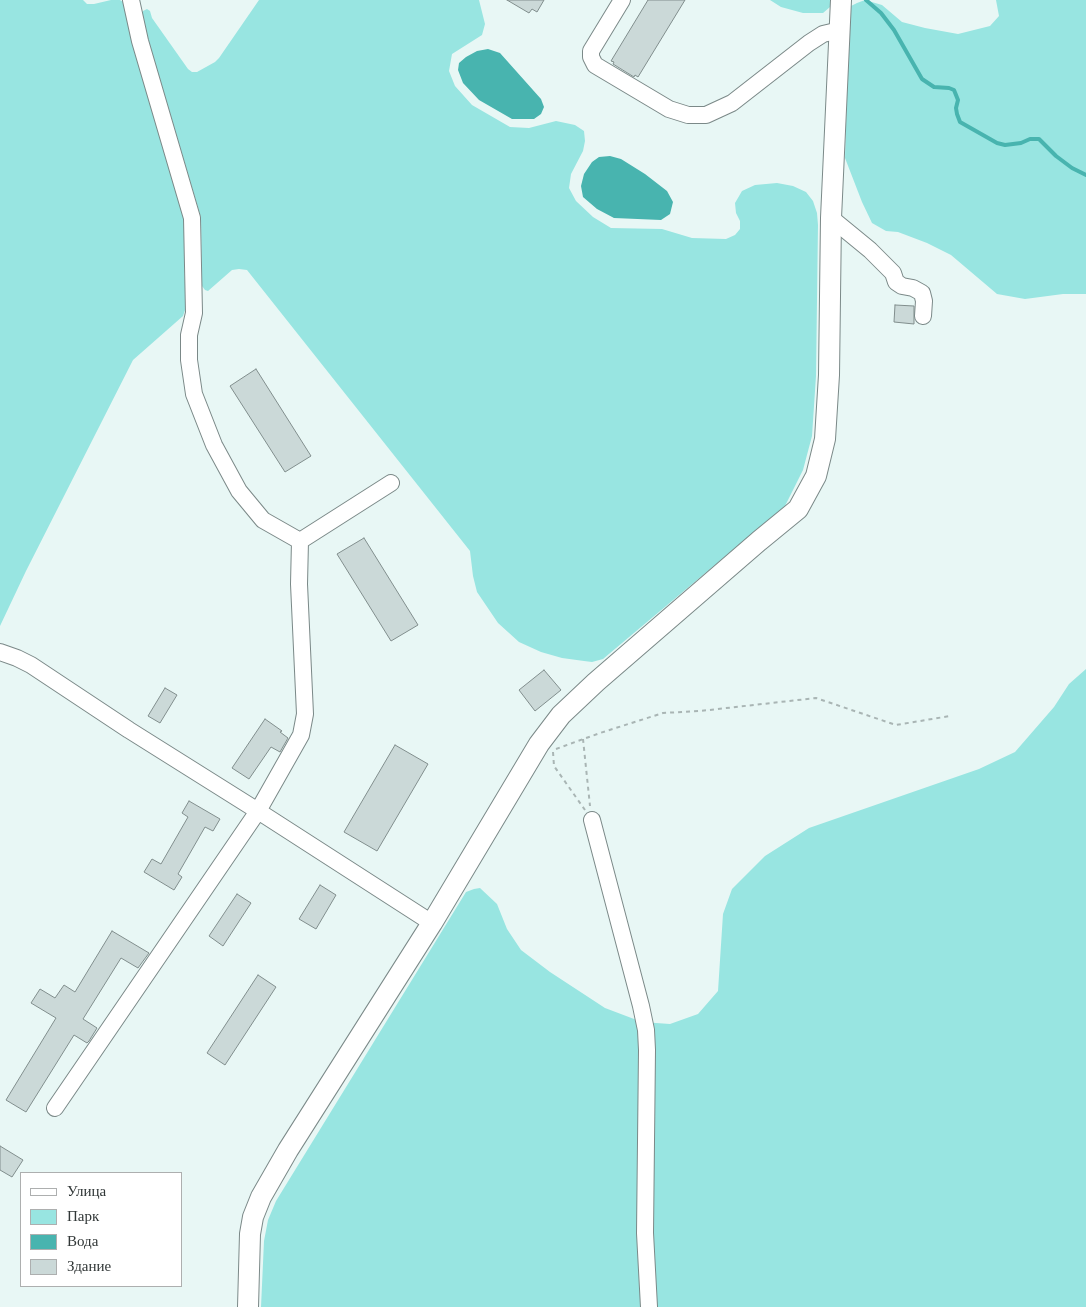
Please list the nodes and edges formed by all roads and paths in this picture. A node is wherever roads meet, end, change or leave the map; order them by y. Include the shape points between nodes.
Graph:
1 (131, 0) edge
2 (622, 0) edge
3 (841, 0) edge
4 (840, 30) junction
5 (831, 218) junction
6 (922, 316) dead end
7 (391, 483) dead end
8 (300, 541) junction
9 (0, 652) edge
10 (950, 716) dead end
11 (582, 739) junction
12 (258, 811) junction
13 (592, 820) junction
14 (432, 923) junction
15 (56, 1108) dead end
16 (246, 1304) edge
17 (649, 1307) edge

1 - 8 lane via 192,218 194,313 189,335 189,360 194,394 214,445 239,491 263,520
2 - 4 lane via 591,51 595,65 670,109 688,116 706,115 732,104 808,43 823,34
3 - 4 main road
4 - 5 main road
5 - 6 lane via 870,250 893,273 896,282 922,293
5 - 14 main road via 825,439 816,476 798,509 561,715 539,744
7 - 8 lane
8 - 12 lane via 298,584 305,714 301,735
9 - 12 lane via 31,665
10 - 11 path via 896,725 816,698 663,713
11 - 13 path
11 - 13 path via 553,750 554,766
12 - 14 lane
12 - 15 lane
13 - 17 lane via 646,1030 645,1233
14 - 16 main road via 262,1196 250,1234

